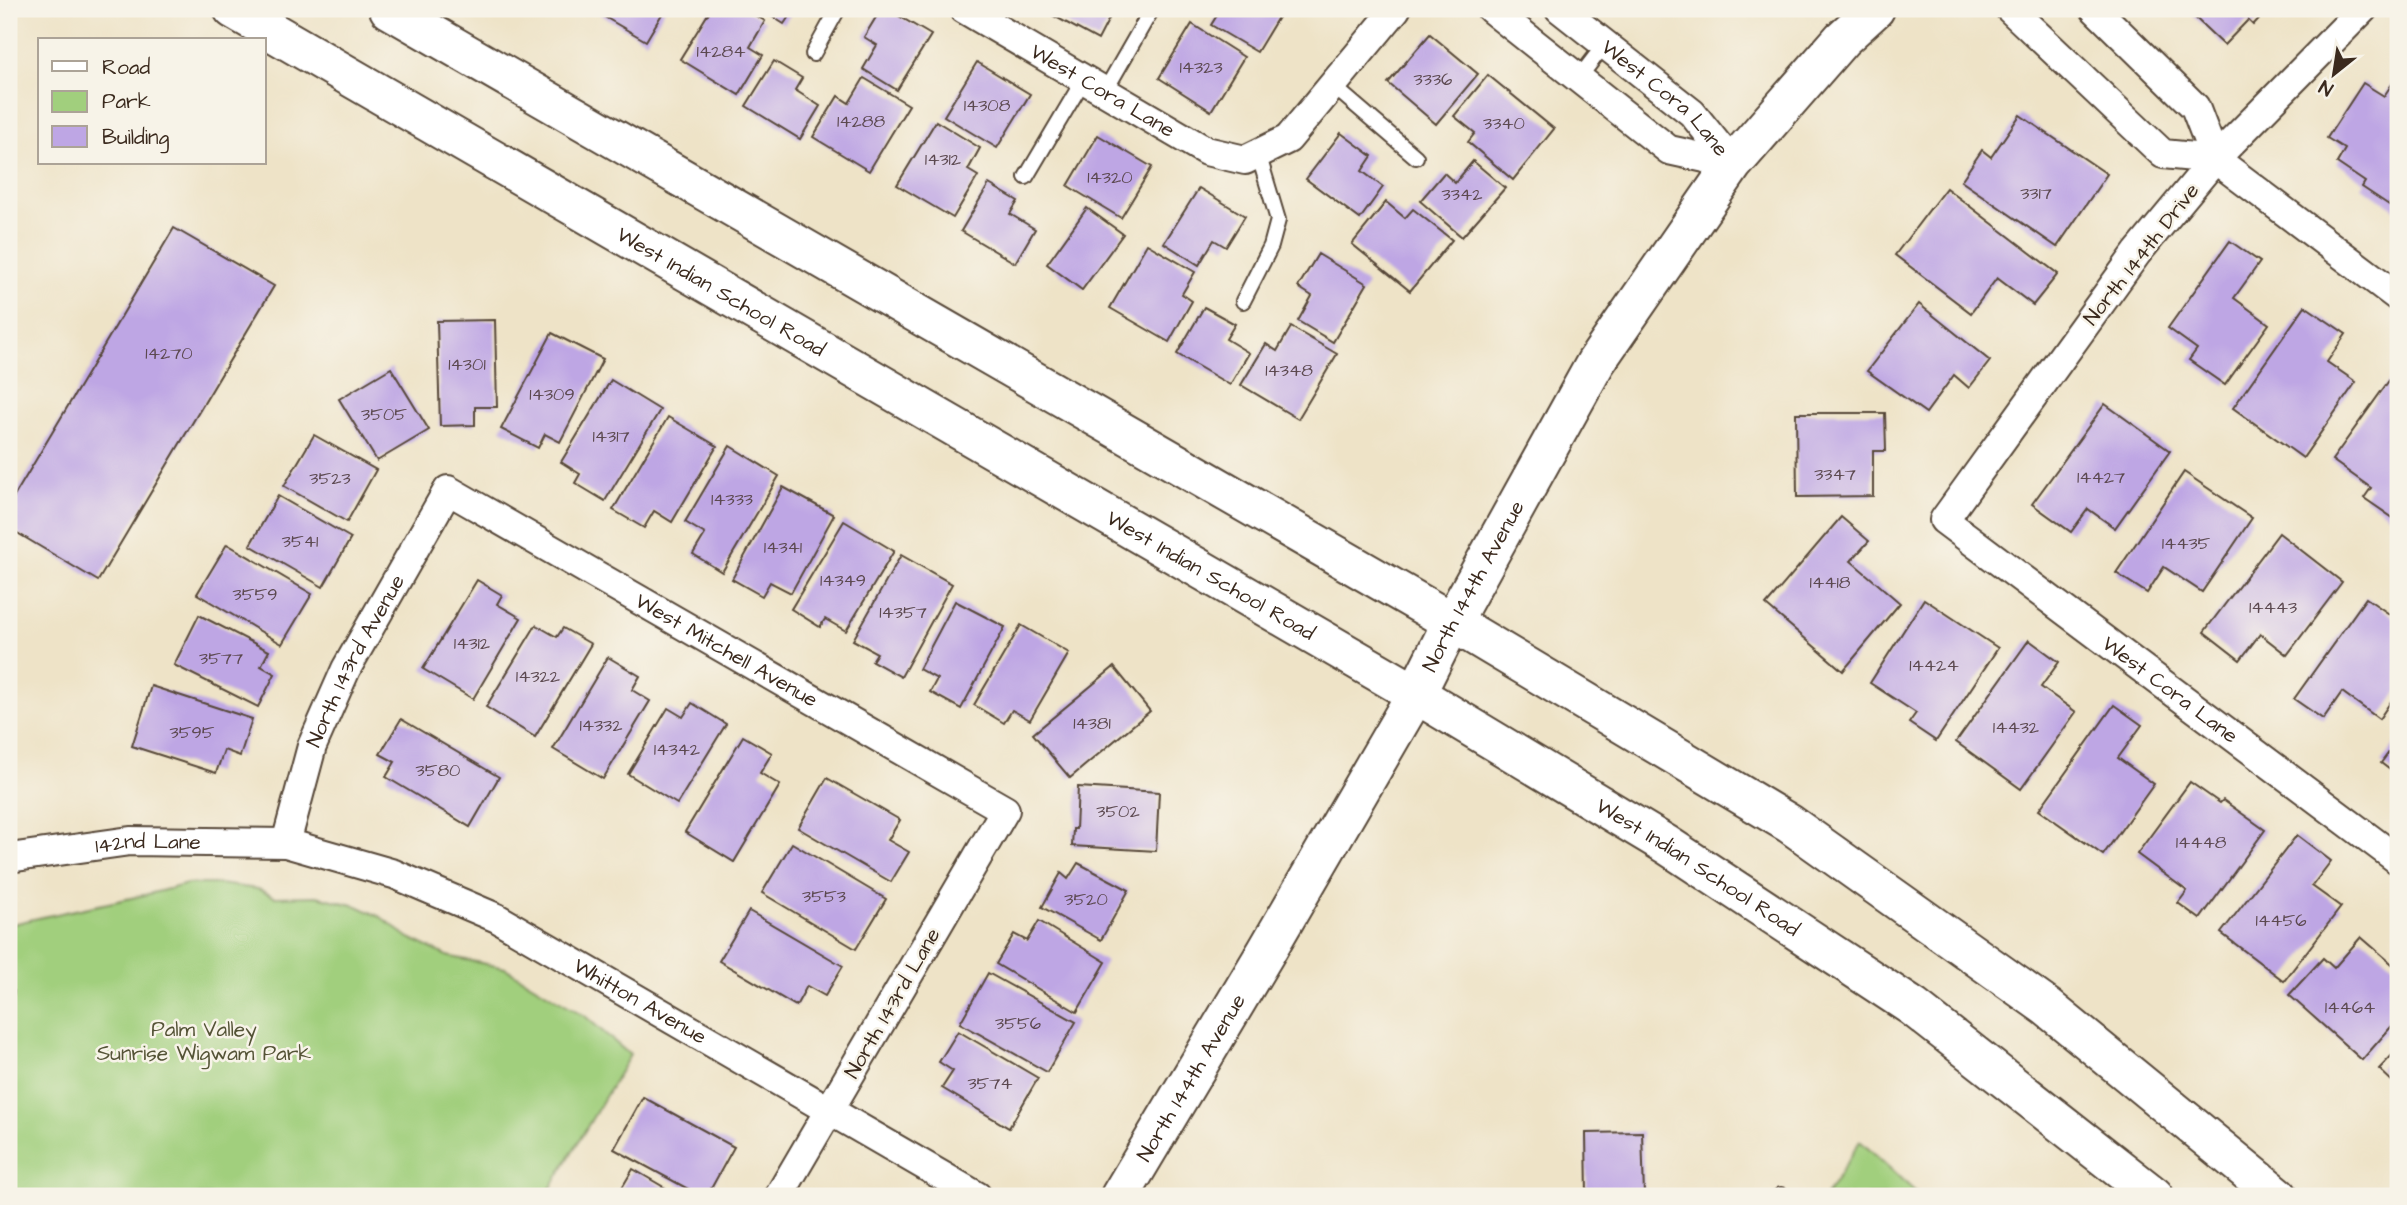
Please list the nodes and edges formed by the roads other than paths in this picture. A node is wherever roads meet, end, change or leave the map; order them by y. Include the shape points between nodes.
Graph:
1 (233, 9) edge
2 (388, 9) edge
3 (838, 9) edge
4 (964, 9) edge
5 (1152, 9) edge
6 (1396, 9) edge
7 (1491, 9) edge
8 (1560, 9) edge
9 (1875, 9) edge
10 (2010, 9) edge
11 (2095, 9) edge
12 (2363, 9) edge
13 (1605, 44) junction
14 (813, 54) dead end
15 (1578, 79) junction
16 (1095, 85) junction
17 (1332, 85) junction
18 (1251, 156) junction
19 (1416, 157) dead end
20 (2216, 159) junction
21 (1733, 164) junction
22 (1026, 177) dead end
23 (2398, 297) edge
24 (1243, 301) dead end
25 (448, 490) joint
26 (1944, 520) joint
27 (1452, 622) junction
28 (1416, 694) junction
29 (1006, 810) joint
30 (286, 843) junction
31 (9, 858) edge
32 (2398, 860) edge
33 (828, 1111) junction
34 (779, 1196) edge
35 (977, 1196) edge
36 (1120, 1196) edge
37 (2154, 1196) edge
38 (2278, 1196) edge

1 - 28 main road, West Indian School Road
2 - 27 main road
3 - 14 lane
4 - 16 street, West Cora Lane
5 - 16 lane
6 - 17 street
7 - 15 street, West Cora Lane
8 - 13 street, West Cora Lane
9 - 21 main road, North 144th Avenue via 1842,39
10 - 20 street via 2163,154
11 - 20 street via 2195,107
12 - 20 street, North 144th Drive
13 - 15 lane
13 - 21 street, West Cora Lane via 1692,113
15 - 21 street, West Cora Lane via 1669,150
16 - 18 street, West Cora Lane via 1206,151
16 - 22 lane
17 - 18 street via 1288,139
17 - 19 lane
18 - 24 lane via 1278,220 1271,246
20 - 23 street
20 - 26 street, North 144th Drive via 2137,253
21 - 27 main road, North 144th Avenue via 1596,362
25 - 29 street, West Mitchell Avenue
25 - 30 street, North 143rd Avenue via 346,669 312,746
26 - 32 street, West Cora Lane
27 - 28 main road, North 144th Avenue
27 - 38 main road via 1733,789 1869,878 2047,1007
28 - 36 main road, North 144th Avenue
28 - 37 main road, West Indian School Road via 1667,845 1842,958 1970,1050
29 - 33 street, North 143rd Lane
30 - 31 street, 142nd Lane via 130,841
30 - 33 street, Whitton Avenue via 394,874 497,918
33 - 34 street, North 143rd Lane
33 - 35 street, Whitton Avenue

